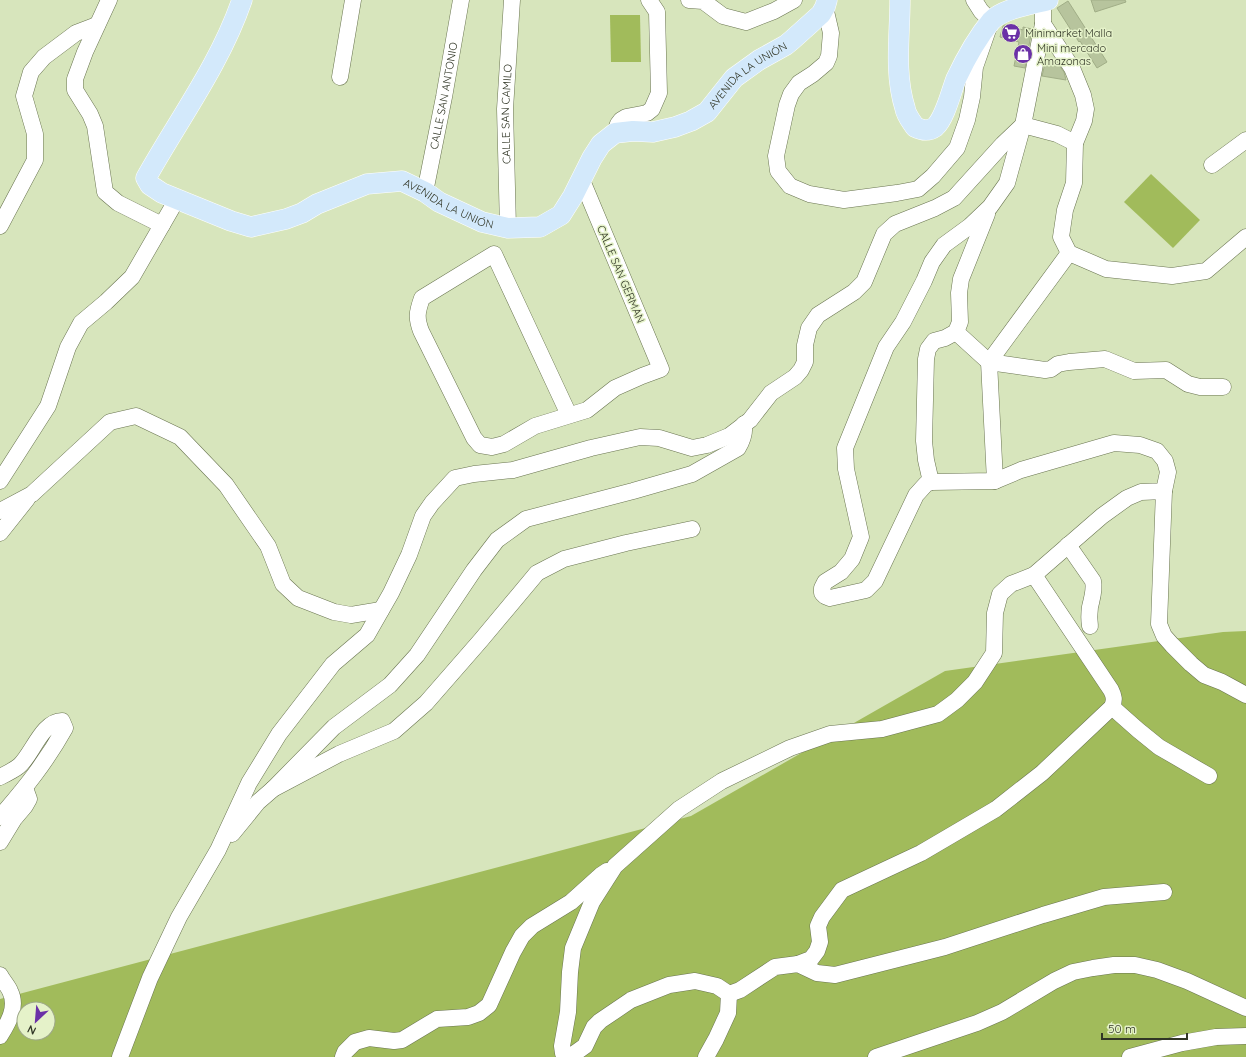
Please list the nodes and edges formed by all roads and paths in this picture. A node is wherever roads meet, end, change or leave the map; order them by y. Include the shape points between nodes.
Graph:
1 (109, 0) edge
2 (242, 0) edge
3 (353, 0) edge
4 (461, 0) edge
5 (512, 0) edge
6 (649, 0) edge
7 (698, 0) edge
8 (794, 0) edge
9 (900, 0) edge
10 (974, 0) edge
11 (1044, 0) edge
12 (826, 4) edge
13 (992, 21) junction
14 (1043, 24) junction
15 (97, 25) junction
16 (340, 77) dead end
17 (1023, 125) junction
18 (616, 133) junction
19 (1246, 140) edge
20 (1074, 143) junction
21 (1212, 165) dead end
22 (581, 178) junction
23 (425, 192) junction
24 (177, 199) junction
25 (990, 206) junction
26 (162, 225) junction
27 (0, 226) edge
28 (508, 228) junction
29 (1246, 236) edge
30 (1069, 253) junction
31 (956, 332) junction
32 (989, 362) junction
33 (1223, 387) dead end
34 (569, 415) junction
35 (744, 424) junction
36 (0, 481) edge
37 (995, 481) junction
38 (931, 482) junction
39 (1164, 491) junction
40 (32, 494) junction
41 (0, 511) edge
42 (692, 529) dead end
43 (0, 533) edge
44 (1068, 545) junction
45 (1034, 575) junction
46 (381, 610) junction
47 (1090, 626) dead end
48 (1246, 695) edge
49 (1112, 707) junction
50 (1208, 776) dead end
51 (0, 777) edge
52 (25, 788) junction
53 (273, 789) junction
54 (0, 817) edge
55 (0, 842) edge
56 (218, 850) junction
57 (615, 866) junction
58 (1164, 892) dead end
59 (798, 964) junction
60 (0, 975) edge
61 (729, 994) junction
62 (1246, 1008) edge
63 (0, 1036) edge
64 (1246, 1036) edge
65 (561, 1055) edge
66 (120, 1057) edge
67 (343, 1057) edge
68 (706, 1057) edge
69 (876, 1057) edge
70 (1130, 1057) edge

1 - 15 street
2 - 24 main road, AVENIDA LA UNIÓN via 235,22 196,96 146,178 150,185
3 - 16 street
4 - 23 street, CALLE SAN ANTONIO
5 - 28 street, CALLE SAN CAMILO via 505,109
6 - 18 street via 656,12 659,93 652,109 647,113 621,120
7 - 8 street via 723,16 746,22
9 - 13 main road via 900,87 905,109 915,127 921,130 928,130 938,123 971,51
10 - 13 street
11 - 13 main road via 1002,12
11 - 14 street
12 - 13 street via 831,33 829,56 826,63 799,83 791,94 776,156 778,171 790,186 809,194 844,200 918,189 957,148 967,120 975,67
12 - 18 main road, AVENIDA LA UNIÓN via 821,14 792,40 734,78 707,112 675,127 653,132
14 - 17 street
14 - 20 street via 1072,68 1083,95 1086,109 1084,121
15 - 26 street via 75,79 75,90 95,126 105,192 118,203
15 - 27 street via 76,33 44,57 31,72 24,96 35,134 35,160
17 - 20 street via 1057,134
17 - 25 street via 1007,183
17 - 35 street via 954,198 895,224 884,234 864,282 854,292 818,315 810,328 801,370 771,393
18 - 22 main road, AVENIDA LA UNIÓN via 601,144
19 - 21 street
20 - 30 street via 1074,183 1064,210 1061,237
22 - 28 main road, AVENIDA LA UNIÓN via 561,215 540,227
22 - 34 street, CALLE SAN GERMAN via 661,369 615,388 587,410
23 - 24 main road, AVENIDA LA UNIÓN via 402,181 367,184 286,219 251,227
23 - 28 main road, AVENIDA LA UNIÓN via 439,202 482,222
24 - 26 street
25 - 31 street via 961,279 960,322
25 - 38 street via 970,226 944,245 932,262 903,322 886,347 845,448 846,469 861,537 852,559 841,572 825,582 822,593 825,596 830,598 866,590 875,581 916,495
26 - 36 street via 132,277 81,323 68,347 48,406
29 - 30 street via 1206,271 1172,276 1106,269
30 - 32 street
31 - 32 street
31 - 38 street via 934,341 928,348 926,359 924,441
32 - 33 street via 1044,370 1069,362 1105,359 1134,371 1166,370 1194,386
32 - 37 street
34 - 34 street via 535,426 504,444 492,447 480,445 474,438 421,331 418,311 422,298 494,254
35 - 46 street via 729,436 692,448 659,438 640,437 514,470 455,478 423,516 409,555
35 - 53 street via 745,431 738,448 692,474 526,519 497,540 417,655 395,680 334,727
37 - 38 street
37 - 39 street via 1021,470 1114,443 1140,445 1157,451 1165,461 1168,472
39 - 44 street via 1141,492 1127,498
39 - 48 street via 1159,624 1164,636 1191,664 1204,674
40 - 41 street
40 - 43 street
40 - 46 street via 110,422 136,416 180,437 226,485 268,546 283,584 298,598 334,612 351,615
42 - 53 street via 564,559 537,574 426,703 394,731 339,754
44 - 45 street
44 - 47 street via 1095,587 1090,608
45 - 49 street via 1111,690 1114,696
45 - 57 street via 1011,584 1000,594 995,613 994,653 975,682 938,714 882,730 830,734 790,748 722,781 679,809
46 - 56 street via 367,635 333,664 279,734 249,783
49 - 50 street via 1159,746
49 - 59 street via 1042,774 996,809 921,853 842,890 818,926 820,942 817,951 811,959
51 - 52 street via 20,765 48,726 62,721 65,728 45,762
52 - 54 street
52 - 55 street via 29,799
53 - 56 street via 258,802
56 - 66 street via 179,917 150,978
57 - 65 street via 592,902 573,948 568,1012
57 - 67 street via 571,902 532,926 522,936 489,1004 479,1013 468,1017 437,1019 402,1040 369,1038 355,1042
58 - 59 street via 1104,897 945,948 835,975 817,973
59 - 61 street via 775,967 740,990
60 - 63 street via 11,993 14,1004 11,1017
61 - 65 street via 717,986 696,981 669,985 631,1000 600,1021 594,1027 585,1046 570,1056
61 - 68 street via 728,1013
62 - 69 street via 1157,970 1135,965 1114,965 1073,972 1002,1012 977,1023
64 - 70 street via 1216,1037 1182,1043

